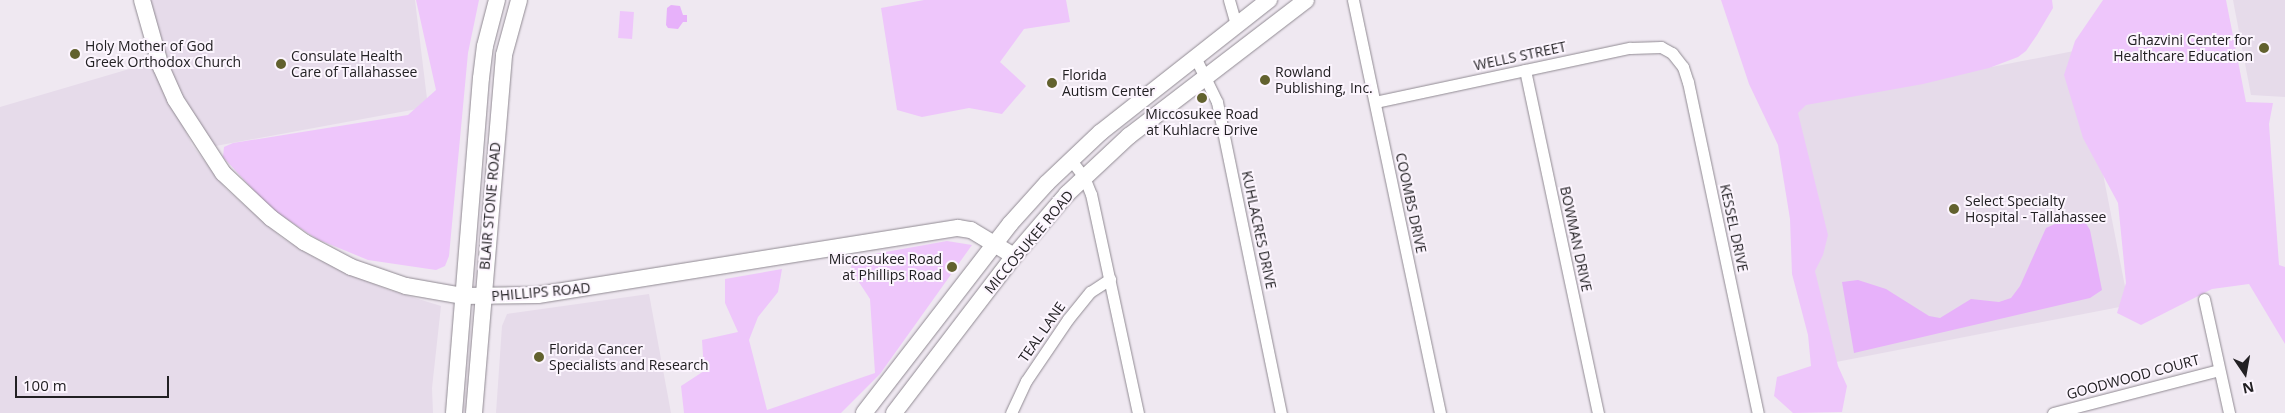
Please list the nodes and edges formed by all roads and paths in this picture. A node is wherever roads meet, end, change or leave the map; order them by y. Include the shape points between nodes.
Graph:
1 (142, 0) edge
2 (497, 0) edge
3 (519, 0) edge
4 (1229, 0) edge
5 (1269, 0) edge
6 (1306, 0) edge
7 (1353, 0) edge
8 (1236, 25) junction
9 (1672, 53) joint
10 (1195, 56) junction
11 (1525, 70) junction
12 (1207, 76) junction
13 (1375, 102) junction
14 (1071, 160) junction
15 (1084, 177) junction
16 (996, 244) junction
17 (1014, 256) junction
18 (1110, 279) junction
19 (462, 296) junction
20 (482, 297) junction
21 (2204, 298) dead end
22 (2219, 370) junction
23 (454, 413) edge
24 (474, 413) edge
25 (864, 413) edge
26 (894, 413) edge
27 (1011, 413) edge
28 (1138, 413) edge
29 (1281, 413) edge
30 (1440, 413) edge
31 (1598, 413) edge
32 (1758, 413) edge
33 (2053, 413) edge
34 (2229, 413) edge

1 - 19 street, PHILLIPS ROAD via 161,67 175,99 208,154 242,194 304,242 342,263 406,286
2 - 19 street, BLAIR STONE ROAD via 485,46
3 - 20 street, BLAIR STONE ROAD via 504,55
4 - 8 street
5 - 8 street, MICCOSUKEE ROAD
6 - 12 street, MICCOSUKEE ROAD
7 - 13 street, COOMBS DRIVE
8 - 10 street, MICCOSUKEE ROAD
9 - 11 street, WELLS STREET via 1661,46 1630,48
9 - 32 street, KESSEL DRIVE via 1683,66 1688,82
10 - 12 street, KUHLACRES DRIVE
10 - 14 street, MICCOSUKEE ROAD
11 - 13 street, WELLS STREET
11 - 31 street, BOWMAN DRIVE
12 - 15 street, MICCOSUKEE ROAD via 1129,136
12 - 29 street, KUHLACRES DRIVE via 1217,102
13 - 30 street, COOMBS DRIVE
14 - 15 street
14 - 16 street, MICCOSUKEE ROAD via 1010,224
15 - 17 street, MICCOSUKEE ROAD
15 - 18 street
16 - 17 street, PHILLIPS ROAD
16 - 20 street, PHILLIPS ROAD via 972,230 958,228 538,295
16 - 25 street, MICCOSUKEE ROAD
17 - 26 street, MICCOSUKEE ROAD
18 - 27 street, TEAL LANE via 1090,292 1068,320 1026,381
18 - 28 street
19 - 20 street, PHILLIPS ROAD
19 - 23 street, BLAIR STONE ROAD
20 - 24 street, BLAIR STONE ROAD
21 - 22 street
22 - 33 street, GOODWOOD COURT
22 - 34 street

